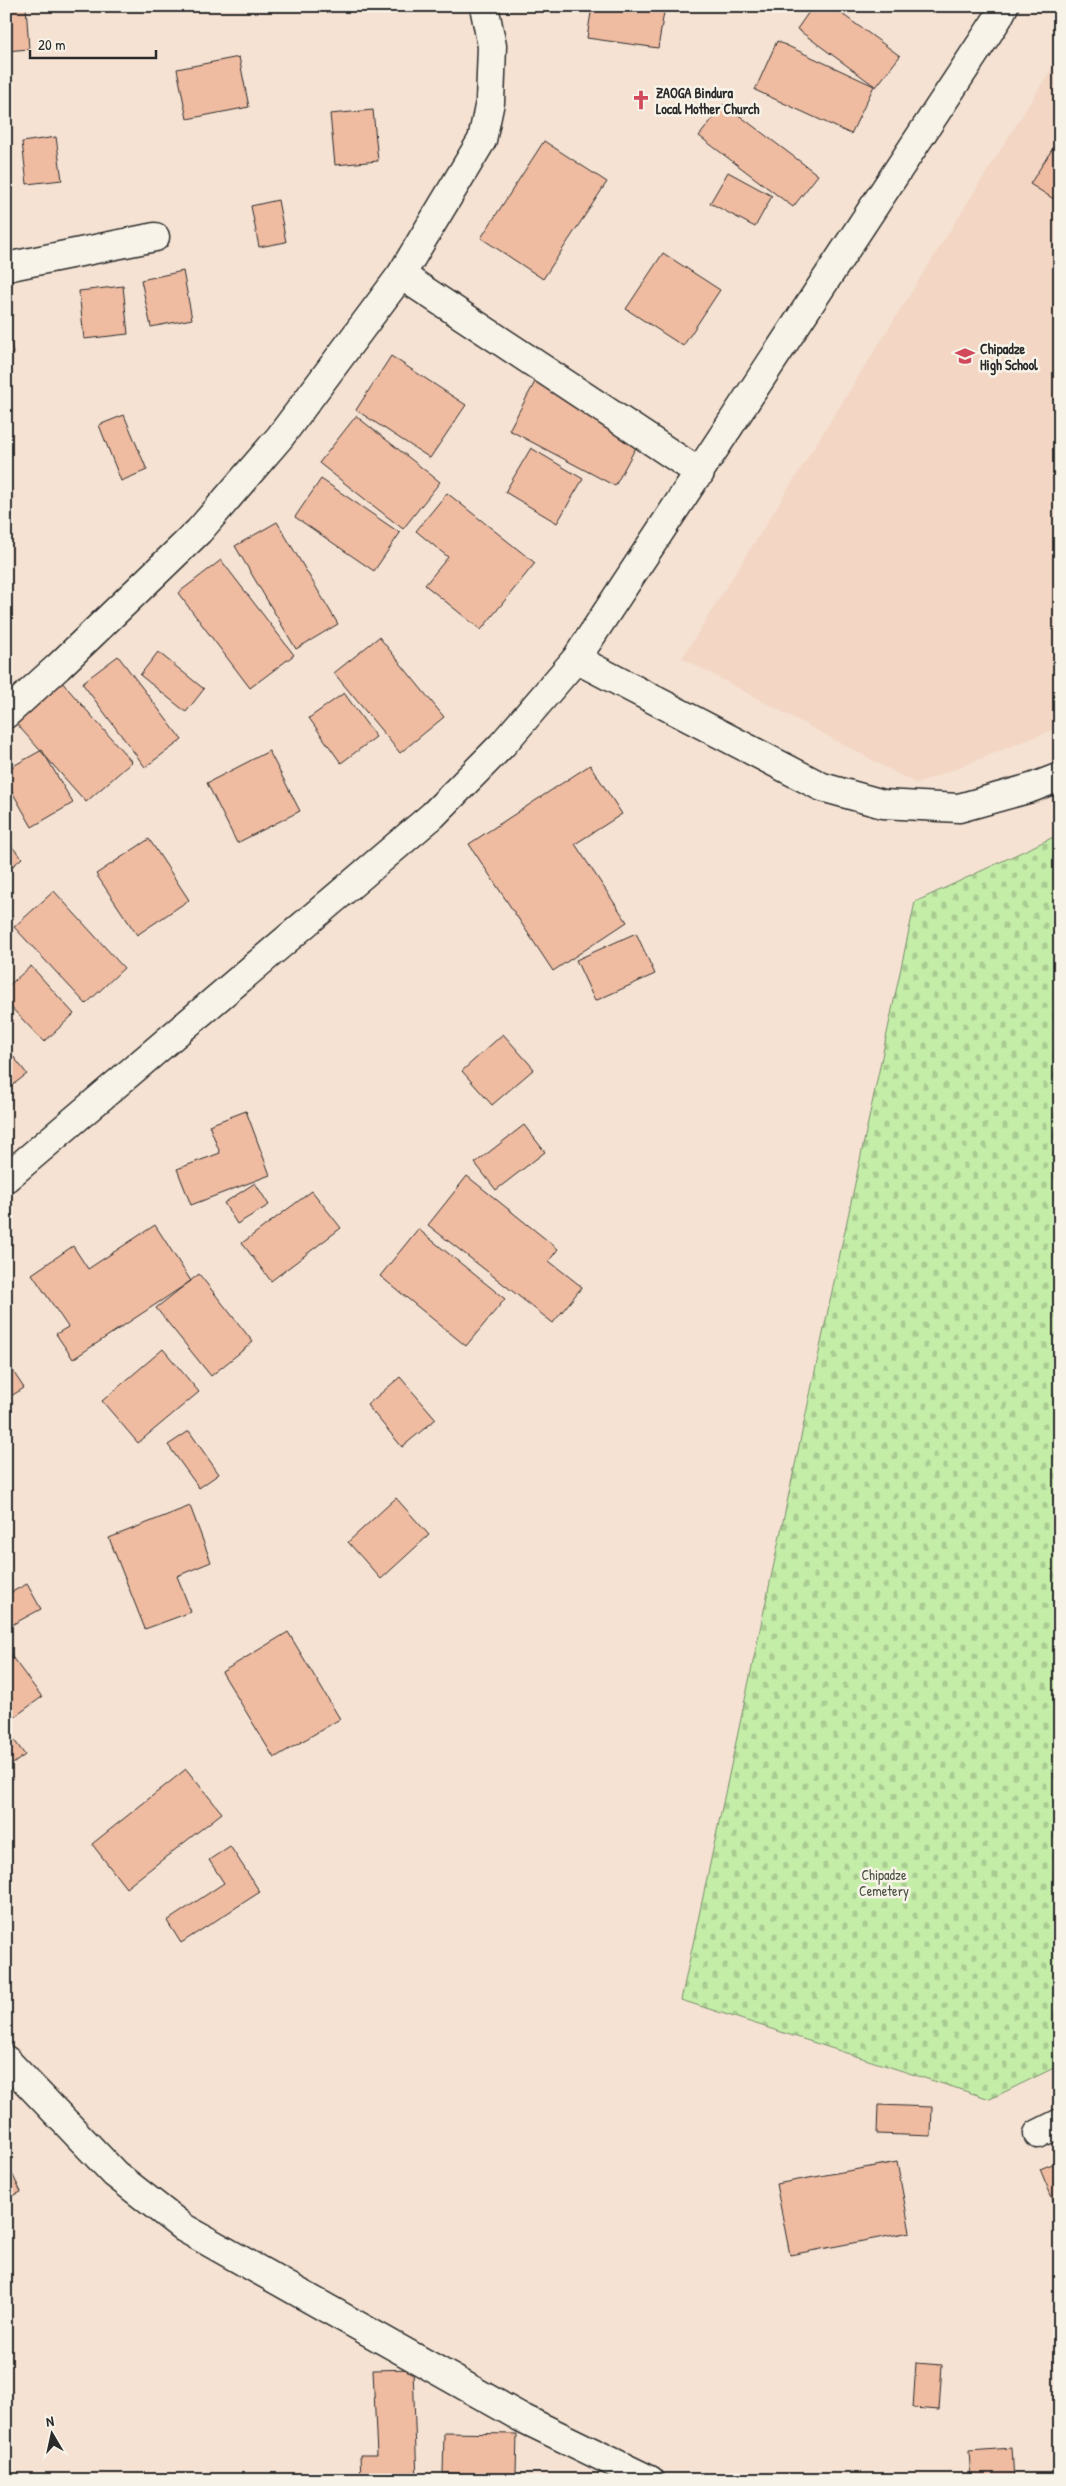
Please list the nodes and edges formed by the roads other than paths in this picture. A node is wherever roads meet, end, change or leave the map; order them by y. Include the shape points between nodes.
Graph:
1 (484, 6) edge
2 (1004, 6) edge
3 (155, 237) dead end
4 (6, 267) edge
5 (402, 275) junction
6 (700, 473) junction
7 (576, 659) junction
8 (6, 714) edge
9 (1060, 777) edge
10 (6, 1178) edge
11 (6, 2060) edge
12 (650, 2480) edge

1 - 5 street via 492,46 490,102 482,140
2 - 6 street
3 - 4 street
5 - 6 street
5 - 8 street via 280,437 199,531
6 - 7 street
7 - 9 street via 822,787 883,804 959,808
7 - 10 street via 502,745 433,815
11 - 12 street via 115,2174 184,2228 522,2418

